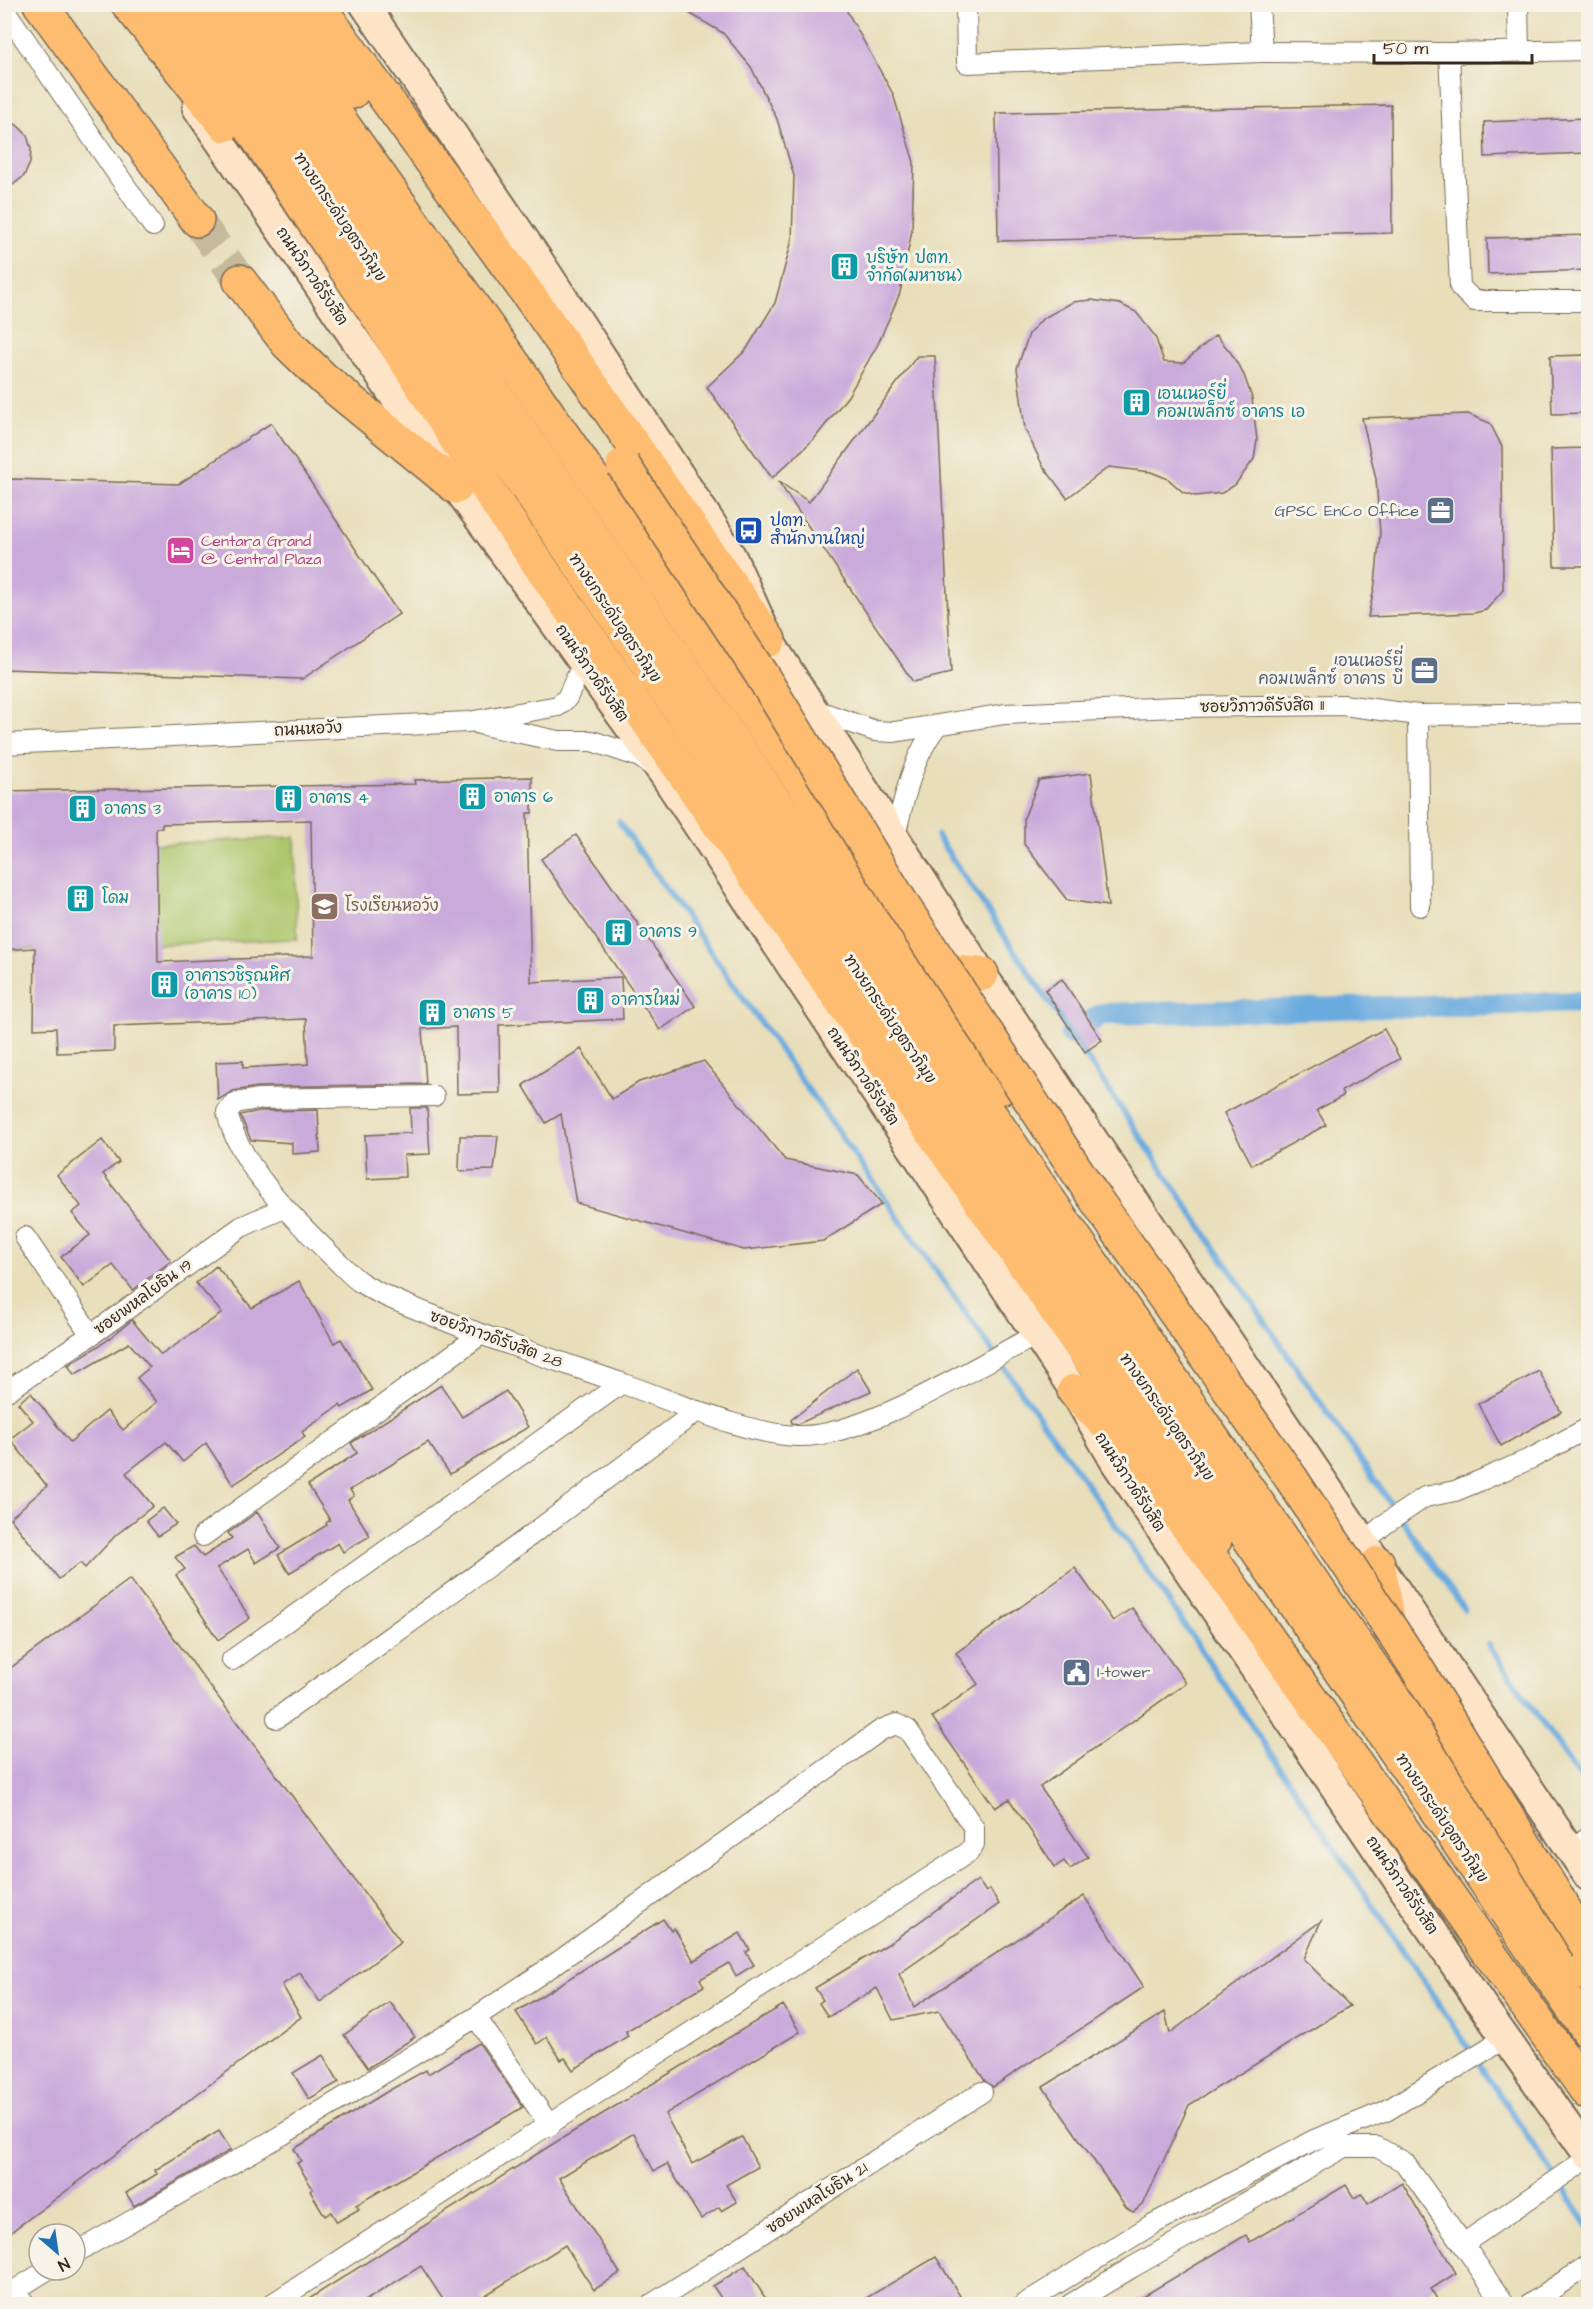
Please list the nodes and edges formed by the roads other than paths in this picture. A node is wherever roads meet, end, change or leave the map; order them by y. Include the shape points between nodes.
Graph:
1 (40, 4) edge
2 (127, 4) edge
3 (164, 4) edge
4 (194, 4) edge
5 (227, 4) edge
6 (257, 4) edge
7 (286, 4) edge
8 (317, 4) edge
9 (364, 4) edge
10 (966, 4) edge
11 (1259, 4) edge
12 (1518, 4) edge
13 (4, 9) edge
14 (1519, 50) junction
15 (1588, 50) edge
16 (1262, 52) junction
17 (1449, 53) junction
18 (197, 220) tunnel mouth
19 (153, 226) dead end
20 (240, 281) tunnel mouth
21 (1588, 301) edge
22 (376, 314) junction
23 (456, 487) junction
24 (769, 640) junction
25 (584, 661) junction
26 (815, 710) junction
27 (1588, 713) edge
28 (1418, 715) junction
29 (468, 722) junction
30 (936, 727) junction
31 (4, 744) edge
32 (664, 775) junction
33 (895, 835) junction
34 (1420, 906) dead end
35 (923, 970) junction
36 (982, 975) junction
37 (434, 1096) dead end
38 (284, 1208) junction
39 (25, 1237) dead end
40 (91, 1335) junction
41 (480, 1335) junction
42 (1036, 1335) junction
43 (622, 1383) junction
44 (1074, 1390) junction
45 (4, 1393) edge
46 (697, 1411) junction
47 (1588, 1428) edge
48 (203, 1536) dead end
49 (1371, 1553) junction
50 (1394, 1655) junction
51 (232, 1660) dead end
52 (277, 1718) dead end
53 (1579, 1844) edge
54 (1588, 1876) edge
55 (1588, 1934) edge
56 (1588, 1948) edge
57 (1588, 1975) edge
58 (476, 2017) junction
59 (1588, 2031) edge
60 (1505, 2038) junction
61 (1588, 2075) edge
62 (982, 2092) dead end
63 (1588, 2094) edge
64 (550, 2126) junction
65 (1588, 2157) edge
66 (1463, 2244) junction
67 (87, 2246) edge
68 (1588, 2265) edge
69 (33, 2282) edge
70 (15, 2297) edge
71 (272, 2304) edge
72 (652, 2304) edge
73 (1024, 2304) edge
74 (1071, 2304) edge
75 (1504, 2304) edge
76 (1530, 2304) edge

1 - 18 highway
2 - 22 highway
2 - 23 main road, ถนนวิภาวดีรังสิต
3 - 22 highway, ถนนวิภาวดีรังสิต
4 - 59 highway, ทางยกระดับอุตราภิมุข
5 - 57 highway, ทางยกระดับอุตราภิมุข via 1236,1472
6 - 35 highway via 548,413 805,787
7 - 56 highway, bridge via 465,242 623,465 1094,1197 1284,1468 1416,1667
8 - 24 highway via 607,406
9 - 24 main road via 716,529
10 - 16 street via 967,63
11 - 16 street
12 - 14 street
13 - 19 street
14 - 15 street
14 - 17 street
16 - 17 street
17 - 21 street via 1460,287 1474,301
20 - 23 highway via 287,344
22 - 61 highway, ถนนวิภาวดีรังสิต via 501,510
23 - 25 main road, ถนนวิภาวดีรังสิต
24 - 26 main road
25 - 29 street, ถนนหอวัง via 567,698 558,706
25 - 32 main road, ถนนวิภาวดีรังสิต
26 - 30 street, ซอยวิภาวดีรังสิต 11 via 875,731
26 - 33 main road
27 - 28 street, ซอยวิภาวดีรังสิต 11
28 - 30 street, ซอยวิภาวดีรังสิต 11 via 1343,705 1177,707 1005,714
28 - 34 street
29 - 31 street, ถนนหอวัง
29 - 32 street via 558,741 592,741 640,757
30 - 33 street via 924,742 911,771
32 - 42 main road, ถนนวิภาวดีรังสิต
33 - 36 main road
35 - 36 highway
35 - 50 highway
36 - 49 main road
37 - 38 street, ซอยวิภาวดีรังสิต 28 via 258,1099 235,1103 227,1112 230,1128
38 - 40 street, ซอยพหลโยธิน 19 via 241,1227
38 - 41 street, ซอยวิภาวดีรังสิต 28 via 358,1281
39 - 40 street
40 - 45 street, ซอยพหลโยธิน 19
41 - 43 street, ซอยวิภาวดีรังสิต 28
41 - 48 street
42 - 44 main road, ถนนวิภาวดีรังสิต
42 - 46 street, ซอยวิภาวดีรังสิต 28 via 889,1411 822,1434 797,1436
43 - 46 street, ซอยวิภาวดีรังสิต 28
43 - 51 street
44 - 60 main road, ถนนวิภาวดีรังสิต via 1115,1462
44 - 63 highway via 1137,1460 1210,1556
46 - 52 street
47 - 49 street via 1484,1479 1455,1491 1425,1497 1385,1524
49 - 50 highway
49 - 53 main road
50 - 55 highway
53 - 54 main road
58 - 64 street
58 - 64 street via 888,1726 896,1724 908,1730 974,1828 974,1844 961,1859
58 - 67 street via 282,2135
60 - 65 main road, ถนนวิภาวดีรังสิต
60 - 73 street via 1386,2111 1314,2140 1153,2224
62 - 72 street, ซอยพหลโยธิน 21
64 - 71 street
65 - 66 street
66 - 74 street via 1404,2162 1377,2147 1344,2146
66 - 75 street
68 - 76 street
69 - 70 street

